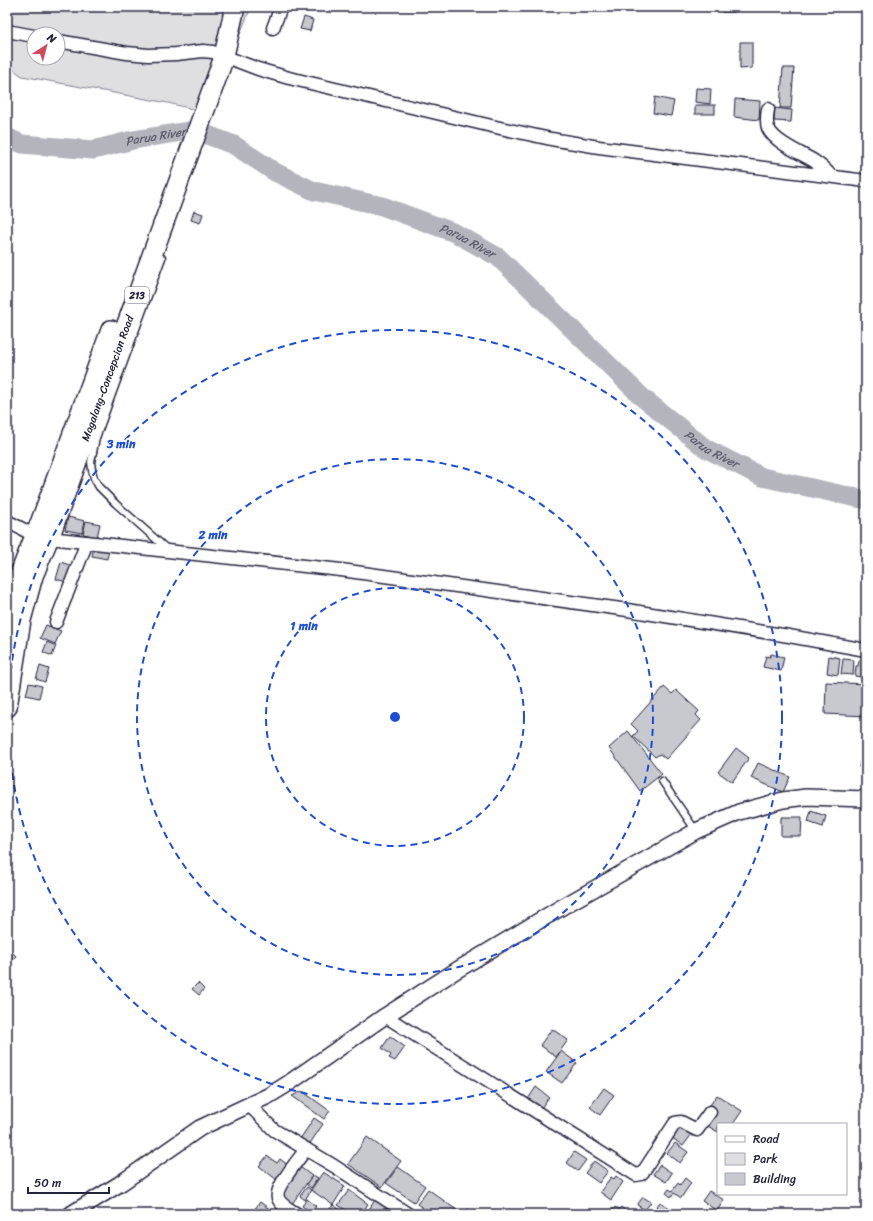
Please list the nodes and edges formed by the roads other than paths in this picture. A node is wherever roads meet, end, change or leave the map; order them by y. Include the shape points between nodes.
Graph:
1 (230, 7) edge
2 (235, 7) edge
3 (281, 7) edge
4 (273, 28) dead end
5 (7, 31) edge
6 (26, 35) edge
7 (66, 42) edge
8 (217, 56) junction
9 (768, 109) dead end
10 (831, 176) junction
11 (866, 180) edge
12 (162, 258) dead end
13 (7, 521) edge
14 (44, 532) junction
15 (87, 542) junction
16 (170, 552) junction
17 (56, 622) dead end
18 (866, 650) edge
19 (7, 658) edge
20 (7, 707) edge
21 (662, 781) dead end
22 (866, 799) edge
23 (696, 831) junction
24 (385, 1016) junction
25 (249, 1105) junction
26 (710, 1112) dead end
27 (306, 1149) junction
28 (71, 1214) edge
29 (297, 1214) edge
30 (408, 1214) edge

1 - 8 main road, Magalang-Concepcion Road / 213
2 - 8 main road, Magalang-Concepcion Road / 213
3 - 4 street
5 - 6 street
7 - 8 street via 127,53 176,54 203,51
8 - 10 street via 314,84 551,139
8 - 14 main road, Magalang-Concepcion Road / 213
9 - 10 street via 768,128 772,133
10 - 11 street
12 - 16 lane via 96,438 91,462 94,478 99,487
13 - 14 street
14 - 15 street
14 - 19 main road, Magalang-Concepcion Road / 213 via 20,572 13,593
14 - 20 main road, Magalang-Concepcion Road / 213 via 21,620
15 - 16 street
15 - 17 street
16 - 18 street via 318,567 621,609
21 - 23 lane
22 - 23 street via 806,797 783,800 738,812
23 - 24 street via 562,907
24 - 25 street via 286,1085
24 - 26 street via 636,1175 643,1172 676,1124 681,1122 697,1130
25 - 27 street via 274,1130
25 - 28 street via 200,1128
27 - 29 street via 277,1195 282,1203
27 - 30 street

